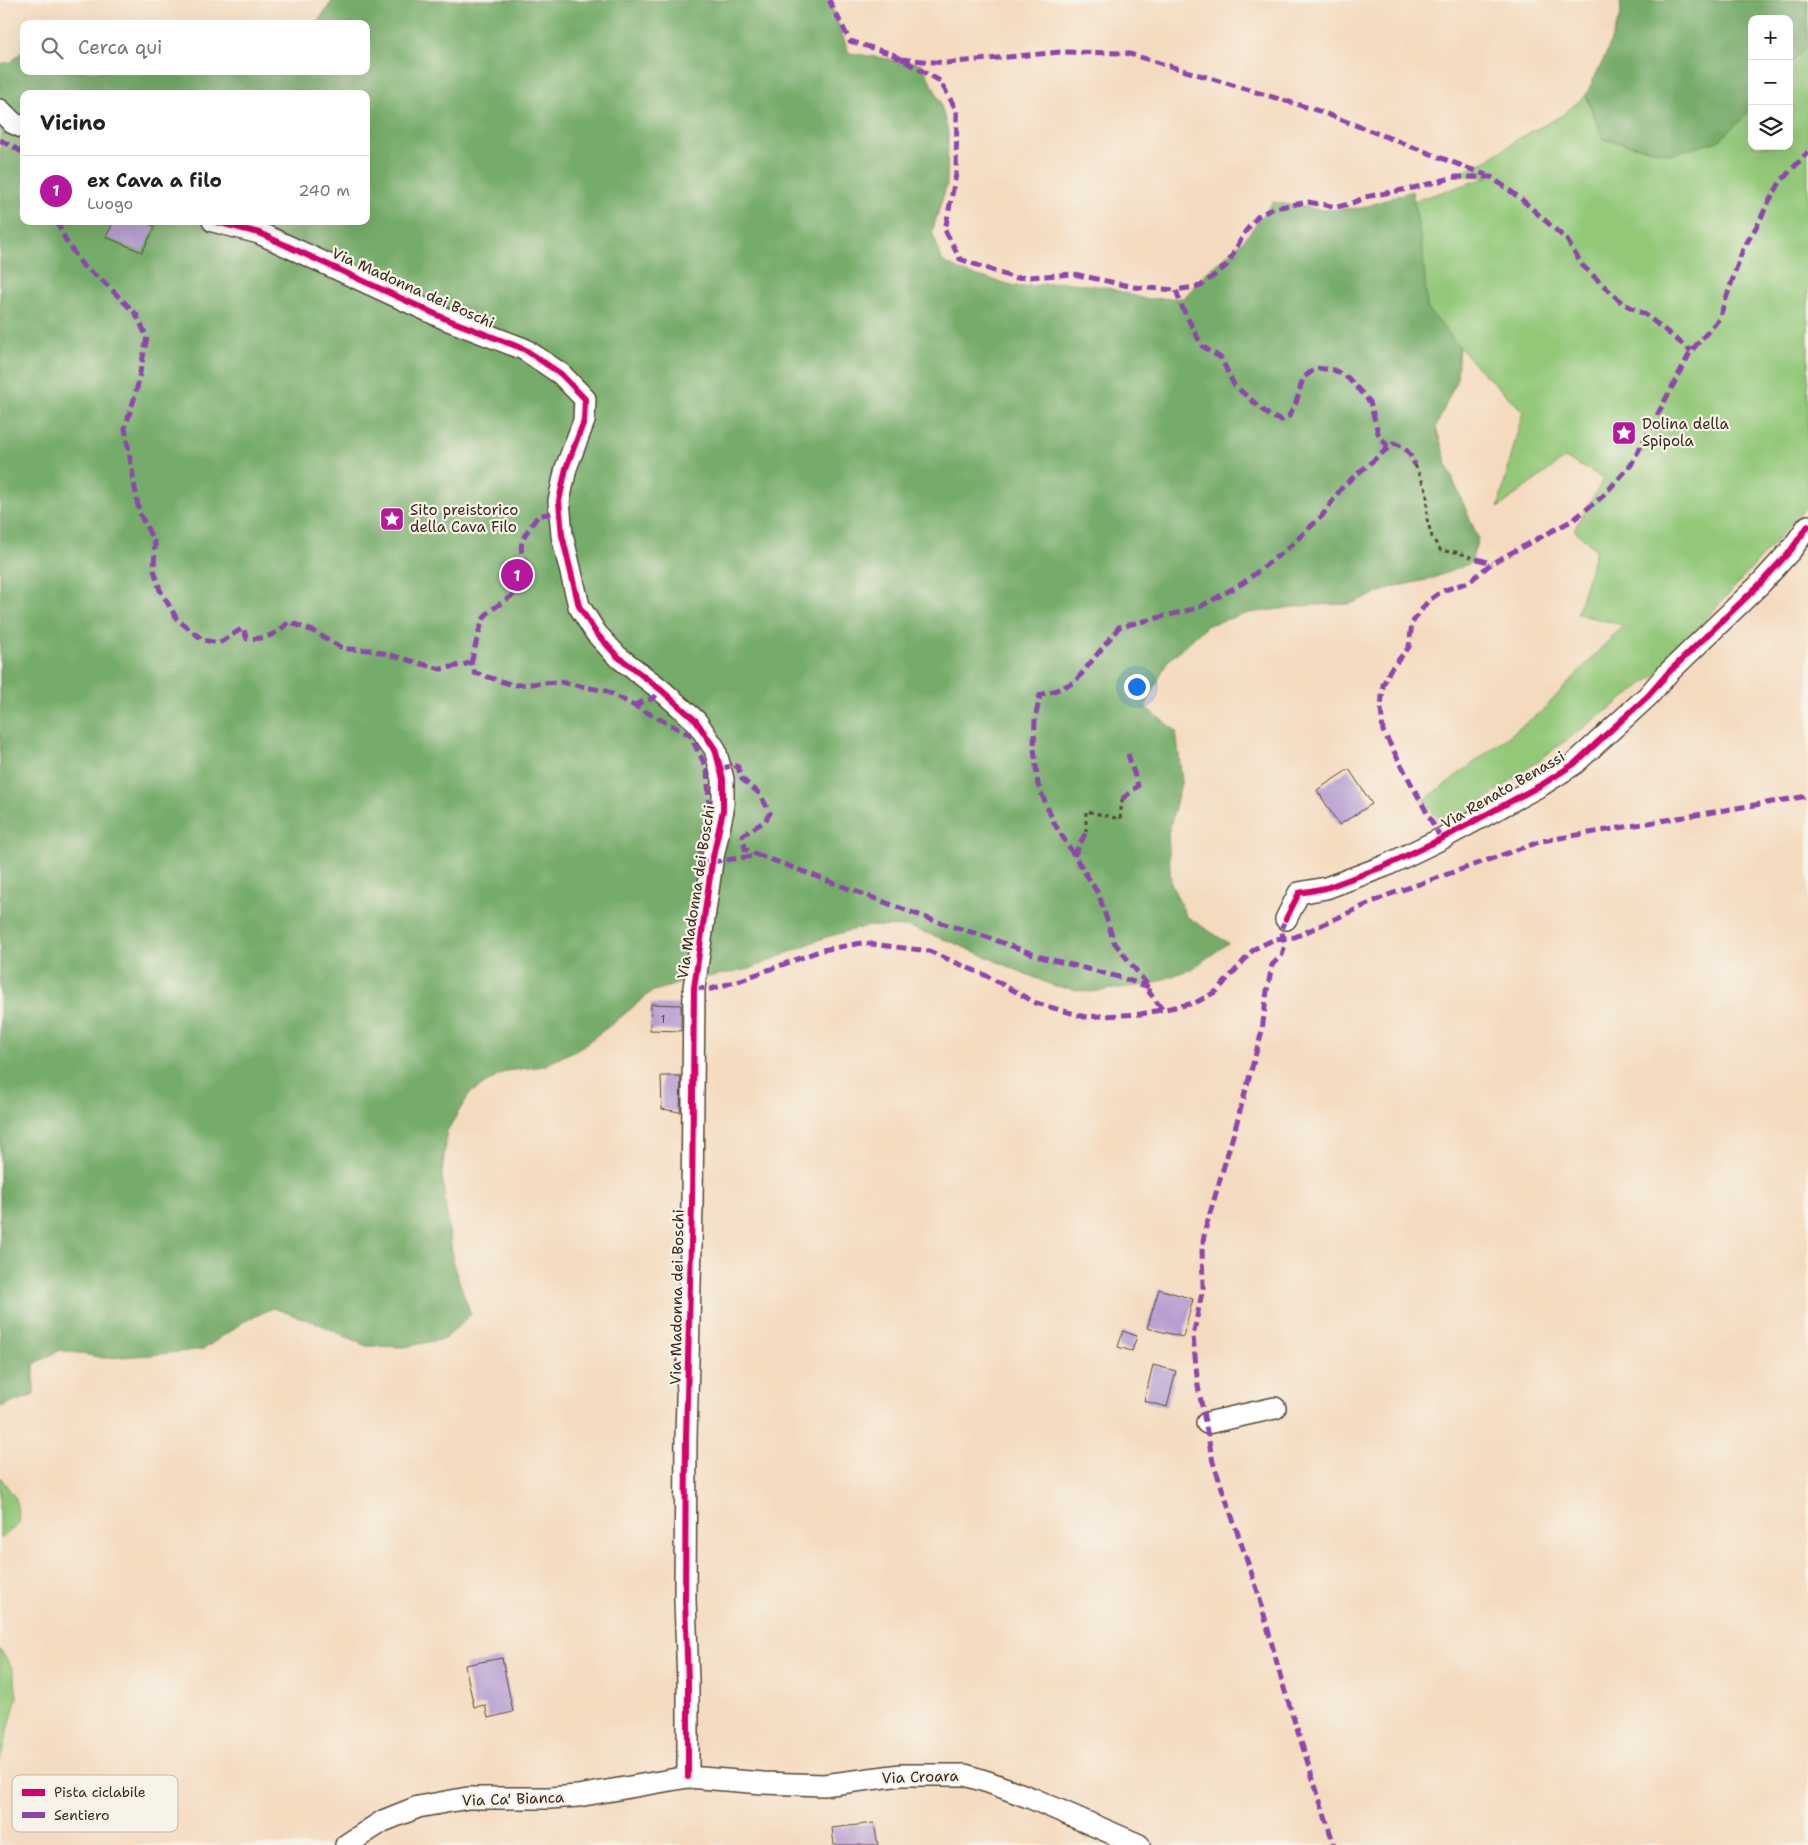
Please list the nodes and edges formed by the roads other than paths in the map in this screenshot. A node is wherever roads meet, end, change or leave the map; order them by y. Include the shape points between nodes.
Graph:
1 (0, 110) edge
2 (20, 126) edge
3 (229, 225) edge
4 (1808, 526) edge
5 (1286, 919) dead end
6 (1275, 1408) dead end
7 (1206, 1423) dead end
8 (688, 1777) junction
9 (346, 1845) edge
10 (1139, 1845) edge

1 - 2 street
3 - 8 street, Via Madonna dei Boschi via 259,233 446,319 524,349 561,374 585,399 584,421 566,468 559,501 562,535 580,606 596,633 617,656 696,721 715,749 723,780 723,810 694,988 686,1448
4 - 5 street, Via Renato Benassi via 1760,584 1648,696 1574,764 1543,784 1385,866 1326,888 1299,894
6 - 7 street
8 - 9 street, Via Ca' Bianca via 578,1796 468,1798 418,1807 383,1821
8 - 10 street, Via Croara via 824,1785 901,1775 965,1775 1031,1798

